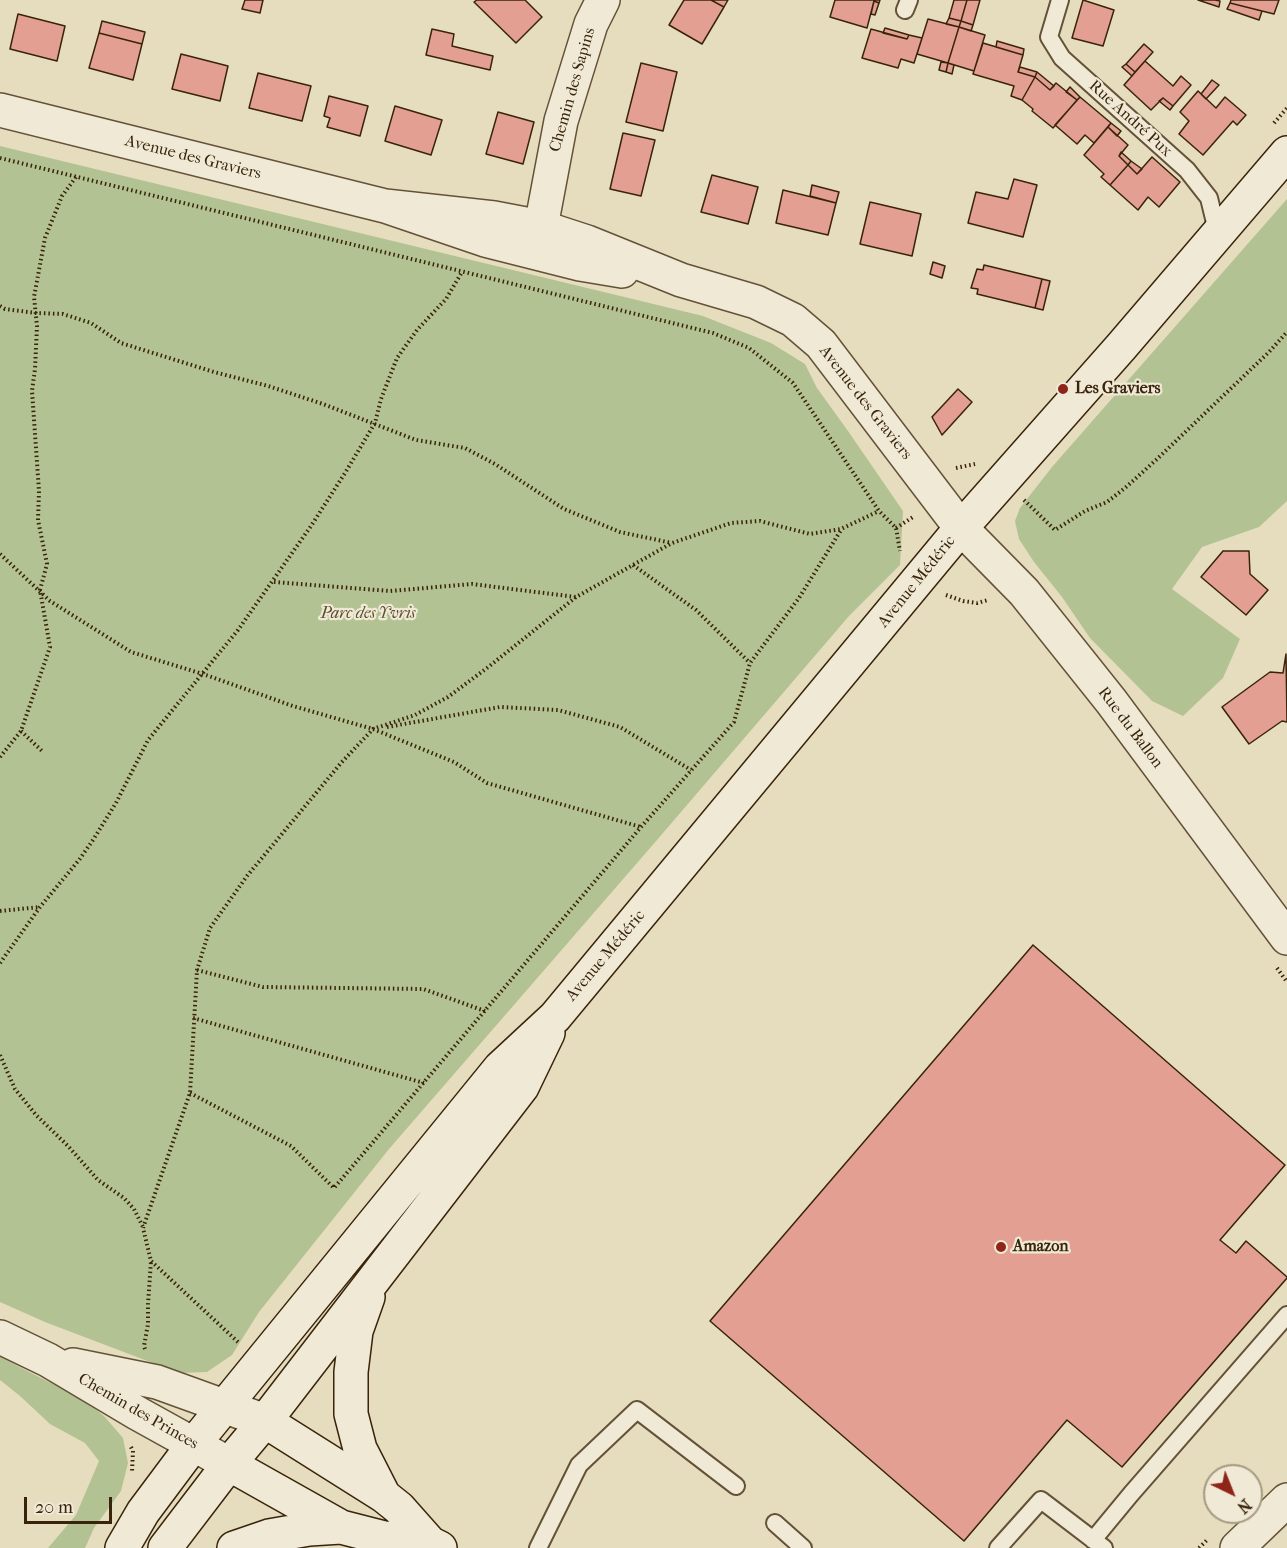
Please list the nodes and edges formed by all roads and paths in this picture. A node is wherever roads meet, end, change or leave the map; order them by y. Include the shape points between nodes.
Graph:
1 (603, 0) edge
2 (1054, 2) edge
3 (0, 110) edge
4 (1287, 153) edge
5 (0, 158) edge
6 (76, 177) junction
7 (1218, 235) junction
8 (539, 240) junction
9 (462, 272) junction
10 (0, 306) edge
11 (36, 314) junction
12 (1287, 332) edge
13 (375, 423) junction
14 (984, 462) dead end
15 (953, 468) dead end
16 (1022, 499) dead end
17 (879, 511) junction
18 (913, 516) dead end
19 (896, 528) junction
20 (961, 528) junction
21 (841, 530) junction
22 (672, 543) junction
23 (0, 554) edge
24 (633, 565) junction
25 (920, 577) junction
26 (273, 582) junction
27 (40, 590) junction
28 (576, 597) junction
29 (991, 599) dead end
30 (750, 663) junction
31 (203, 674) junction
32 (373, 729) junction
33 (21, 731) junction
34 (42, 751) dead end
35 (0, 758) edge
36 (691, 770) junction
37 (641, 827) junction
38 (40, 907) junction
39 (0, 911) edge
40 (1280, 951) edge
41 (0, 963) edge
42 (197, 970) junction
43 (1287, 982) edge
44 (485, 1011) junction
45 (555, 1017) junction
46 (194, 1018) junction
47 (0, 1055) edge
48 (424, 1083) junction
49 (190, 1093) junction
50 (143, 1228) junction
51 (151, 1261) junction
52 (374, 1278) junction
53 (1287, 1315) edge
54 (0, 1337) edge
55 (48, 1360) junction
56 (262, 1361) junction
57 (157, 1382) junction
58 (226, 1406) junction
59 (137, 1413) junction
60 (265, 1421) junction
61 (193, 1445) junction
62 (229, 1464) junction
63 (132, 1473) dead end
64 (736, 1485) dead end
65 (384, 1496) junction
66 (1287, 1500) edge
67 (774, 1524) dead end
68 (341, 1527) junction
69 (1099, 1544) edge
70 (435, 1546) edge
71 (122, 1548) edge
72 (165, 1548) edge
73 (234, 1548) edge
74 (538, 1548) edge
75 (803, 1548) edge
76 (998, 1548) edge
77 (1237, 1548) edge

1 - 8 main road, Chemin des Sapins via 591,24 561,121
2 - 7 lane, Rue André Pux via 1049,37 1062,58 1187,170 1209,198
3 - 8 main road, Avenue des Graviers via 386,206 485,240
4 - 7 main road, Avenue Médéric
5 - 6 path
6 - 9 path
6 - 11 path via 62,196 45,238 34,297
7 - 20 main road, Avenue Médéric
8 - 20 main road, Avenue des Graviers via 580,264 681,280 756,302 793,320 821,344
9 - 13 path via 446,299 397,358
9 - 17 path via 713,333 749,348 794,383
10 - 11 path
11 - 13 path via 63,314 91,324 121,343 268,386
11 - 27 path via 32,391 38,520 47,564
12 - 16 path via 1156,460 1107,502 1055,530
13 - 22 path via 416,440 465,448 572,512 620,532
13 - 26 path
14 - 15 path
17 - 19 path
17 - 21 path
18 - 19 path
19 - 25 path via 900,552
20 - 25 main road, Avenue Médéric
20 - 40 main road, Rue du Ballon via 1024,592 1111,701
21 - 22 path via 810,534 760,521 731,524
21 - 30 path via 799,598
22 - 24 path
23 - 27 path
24 - 28 path
24 - 30 path via 696,610
25 - 29 path via 939,592 963,601
25 - 45 main road, Avenue Médéric
26 - 28 path via 390,591 472,585
26 - 31 path
27 - 31 path via 50,601 131,652
27 - 33 path via 50,646
28 - 32 path via 448,697 414,716
30 - 36 path via 734,722
31 - 32 path
31 - 38 path via 148,740 93,840
32 - 36 path via 500,707 558,710 620,727
32 - 37 path via 454,762 487,783
32 - 42 path via 247,876 210,928
33 - 34 path
33 - 35 path
36 - 37 path
37 - 44 path
38 - 39 path
38 - 41 path
40 - 43 path
42 - 44 path via 263,987 423,989
42 - 46 path
44 - 48 path
45 - 52 main road via 522,1087
45 - 56 main road via 500,1068
46 - 48 path
46 - 49 path
47 - 50 path via 15,1089 36,1115 98,1180 124,1198
48 - 49 path via 334,1188 291,1146
49 - 50 path
50 - 51 path
51 - 56 path
51 - 57 path via 144,1346
52 - 60 main road
52 - 65 main road via 356,1331 351,1414 360,1449
53 - 69 lane via 1131,1494
54 - 55 main road, Chemin des Princes
55 - 57 main road, Chemin des Princes
55 - 59 main road, Chemin des Princes
56 - 58 main road
57 - 58 main road, Chemin des Princes
58 - 60 main road, Chemin des Princes
58 - 61 main road
59 - 61 main road, Chemin des Princes
59 - 63 path via 123,1431 133,1450
60 - 62 main road
60 - 65 main road, Chemin des Princes
61 - 62 main road, Chemin des Princes
61 - 71 main road via 143,1512
62 - 68 main road, Chemin des Princes
62 - 72 main road
64 - 74 lane via 637,1410 579,1465
65 - 70 main road
66 - 77 main road
67 - 75 lane
68 - 70 main road
68 - 73 main road via 298,1530
69 - 76 lane via 1041,1500

